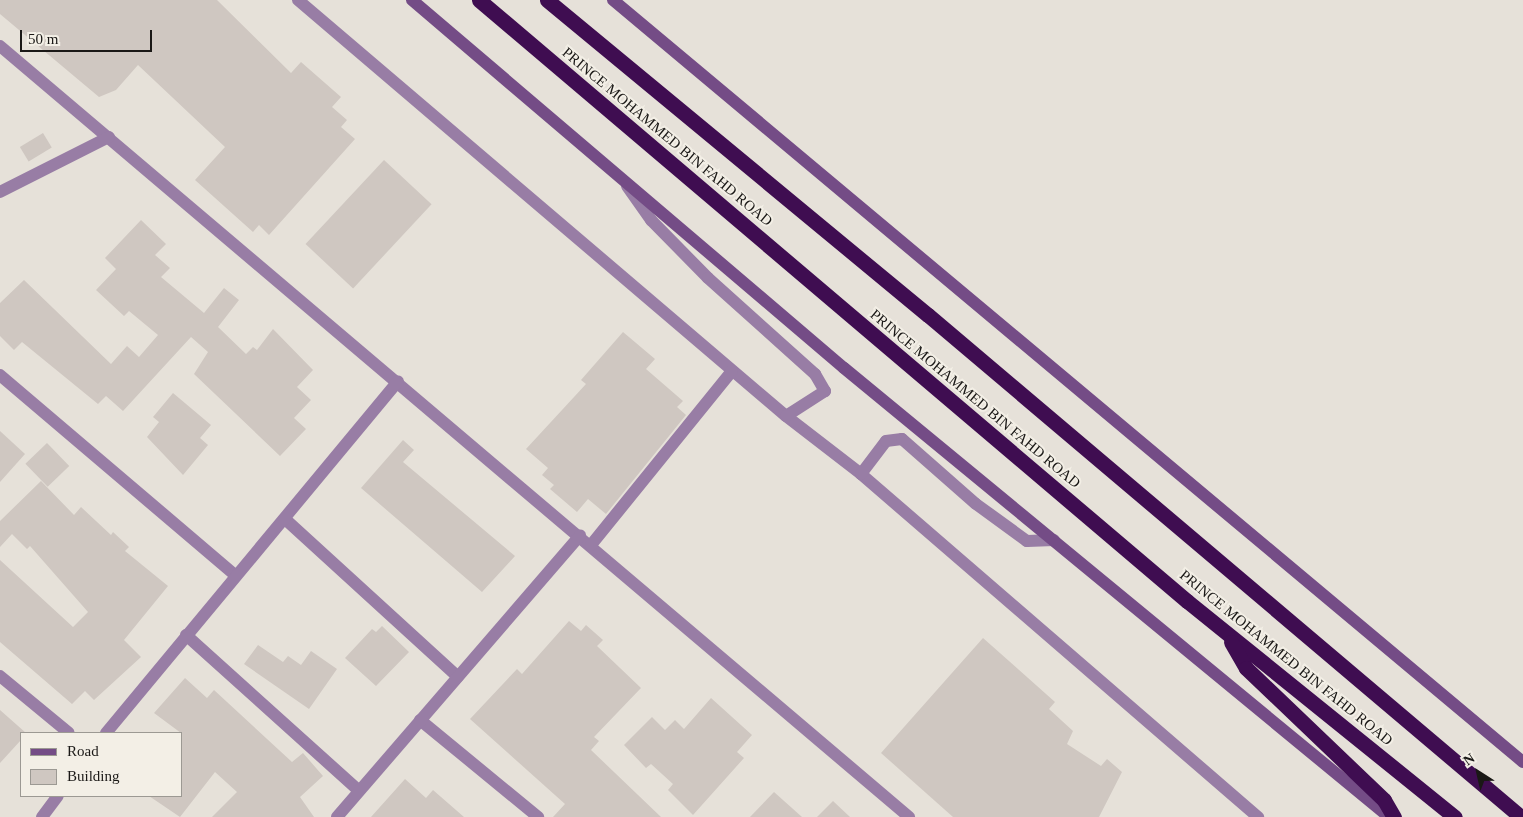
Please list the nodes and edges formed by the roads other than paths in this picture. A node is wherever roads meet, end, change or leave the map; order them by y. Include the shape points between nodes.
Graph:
1 (298, 0) edge
2 (412, 0) edge
3 (479, 0) edge
4 (547, 0) edge
5 (613, 0) edge
6 (0, 46) edge
7 (109, 138) junction
8 (620, 176) junction
9 (0, 192) edge
10 (732, 370) junction
11 (0, 375) edge
12 (398, 381) junction
13 (786, 416) junction
14 (861, 474) junction
15 (285, 519) junction
16 (580, 535) junction
17 (1054, 540) junction
18 (591, 545) junction
19 (234, 574) junction
20 (1225, 632) junction
21 (186, 636) junction
22 (0, 676) edge
23 (458, 677) junction
24 (420, 720) junction
25 (68, 732) edge
26 (107, 732) edge
27 (1523, 762) edge
28 (358, 790) junction
29 (57, 797) edge
30 (42, 817) edge
31 (337, 817) edge
32 (538, 817) edge
33 (909, 817) edge
34 (1258, 817) edge
35 (1389, 817) edge
36 (1394, 817) edge
37 (1454, 817) edge
38 (1521, 817) edge

1 - 10 street
2 - 8 main road
3 - 20 highway, PRINCE MOHAMMED BIN FAHD ROAD
4 - 38 highway, PRINCE MOHAMMED BIN FAHD ROAD via 688,120 928,315
5 - 27 main road
6 - 7 street
7 - 9 street
7 - 12 street
8 - 13 street via 651,220 708,278 815,374 825,391
8 - 17 main road
10 - 13 street
10 - 18 street
11 - 19 street
12 - 15 street
12 - 16 street
13 - 14 street
14 - 17 street via 886,441 902,439 976,504 1027,541
14 - 34 street
15 - 19 street
15 - 23 street
16 - 18 street
16 - 23 street
17 - 35 main road
18 - 33 street
19 - 21 street
20 - 36 highway via 1246,668 1384,800
20 - 37 highway, PRINCE MOHAMMED BIN FAHD ROAD
21 - 26 street
21 - 28 street
22 - 25 street
23 - 24 street
24 - 28 street
24 - 32 street
28 - 31 street
29 - 30 street

